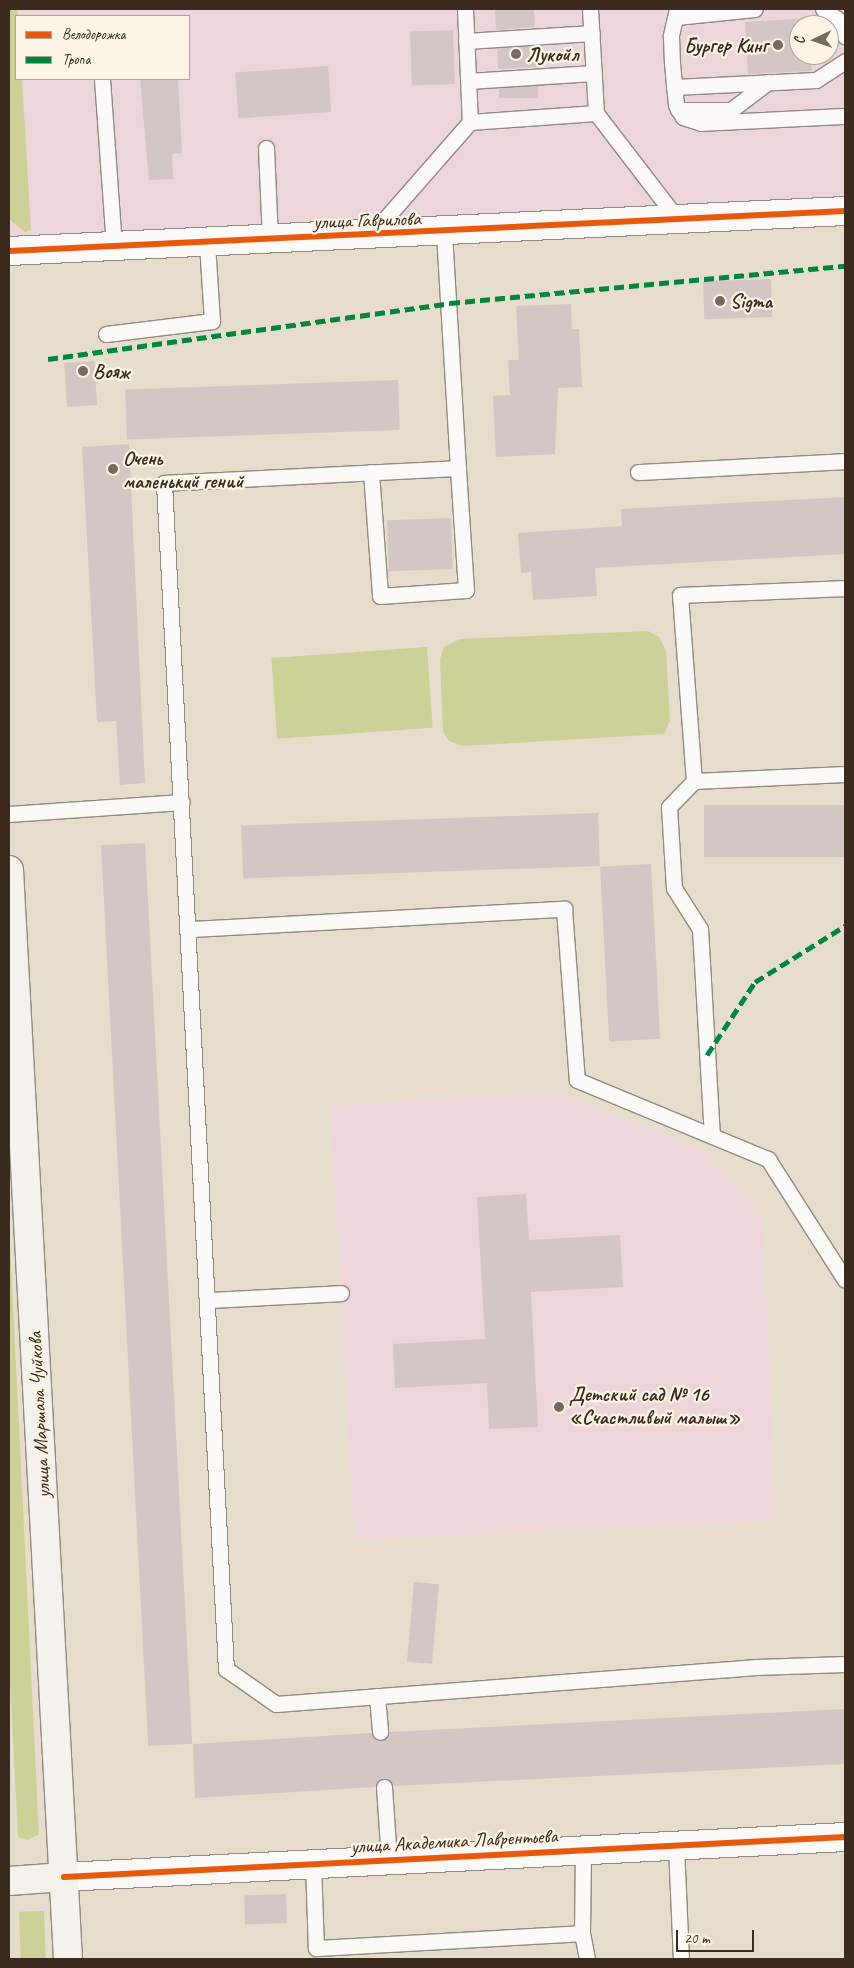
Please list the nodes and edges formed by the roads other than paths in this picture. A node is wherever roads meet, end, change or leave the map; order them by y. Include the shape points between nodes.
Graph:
1 (465, 9) edge
2 (590, 9) edge
3 (755, 9) edge
4 (823, 9) edge
5 (676, 13) edge
6 (592, 33) junction
7 (845, 36) edge
8 (466, 41) junction
9 (845, 61) edge
10 (594, 73) junction
11 (102, 80) edge
12 (468, 81) junction
13 (768, 82) junction
14 (674, 87) junction
15 (678, 110) junction
16 (596, 113) junction
17 (845, 116) edge
18 (470, 122) junction
19 (266, 148) dead end
20 (845, 211) edge
21 (680, 222) junction
22 (444, 233) junction
23 (371, 235) junction
24 (270, 240) junction
25 (207, 244) junction
26 (114, 245) junction
27 (9, 250) edge
28 (106, 334) dead end
29 (845, 461) edge
30 (458, 468) junction
31 (371, 472) junction
32 (638, 472) dead end
33 (845, 588) edge
34 (845, 774) edge
35 (694, 781) junction
36 (182, 802) junction
37 (9, 814) edge
38 (9, 870) edge
39 (190, 929) junction
40 (14, 1050) edge
41 (712, 1136) junction
42 (845, 1280) edge
43 (341, 1293) dead end
44 (208, 1300) junction
45 (845, 1664) edge
46 (377, 1696) junction
47 (380, 1732) dead end
48 (384, 1787) dead end
49 (845, 1837) edge
50 (676, 1846) junction
51 (583, 1851) junction
52 (389, 1860) junction
53 (313, 1864) junction
54 (64, 1877) junction
55 (9, 1882) edge
56 (582, 1933) junction
57 (68, 1959) edge
58 (587, 1959) edge
59 (681, 1959) edge

1 - 8 lane
2 - 6 lane
3 - 5 lane
4 - 7 lane via 840,21
5 - 14 lane via 671,36
6 - 8 lane
6 - 10 lane
8 - 12 lane
9 - 13 lane via 816,80
10 - 12 lane
10 - 16 lane
11 - 26 lane
12 - 18 lane
13 - 14 lane
13 - 15 lane via 731,110
14 - 15 lane
15 - 17 lane via 683,117 701,123
16 - 18 lane
16 - 21 lane
18 - 23 lane
19 - 24 lane
20 - 21 street, улица Гаврилова
21 - 22 street, улица Гаврилова
22 - 23 street, улица Гаврилова
22 - 30 lane
23 - 24 street, улица Гаврилова
24 - 25 street, улица Гаврилова
25 - 26 street, улица Гаврилова
25 - 28 lane via 212,321
26 - 27 street, улица Гаврилова
29 - 32 lane
30 - 31 lane
30 - 31 lane via 466,590 380,596
31 - 36 lane via 164,483
33 - 35 lane via 680,595
34 - 35 lane
35 - 41 lane via 669,807 674,888 700,929
36 - 37 lane
36 - 39 lane
38 - 40 main road, улица Маршала Чуйкова
39 - 41 lane via 564,909 577,1080
39 - 44 lane
40 - 54 main road, улица Маршала Чуйкова
41 - 42 lane via 768,1159
43 - 44 lane
44 - 46 lane via 226,1669 276,1704
45 - 46 lane
46 - 47 lane
48 - 52 lane
49 - 50 street, улица Академика Лаврентьева
50 - 51 street, улица Академика Лаврентьева
50 - 59 lane
51 - 52 street, улица Академика Лаврентьева
51 - 56 lane
52 - 53 street, улица Академика Лаврентьева
53 - 54 street, улица Академика Лаврентьева
53 - 56 lane via 316,1948
54 - 55 main road
54 - 57 main road, улица Маршала Чуйкова
56 - 58 lane

